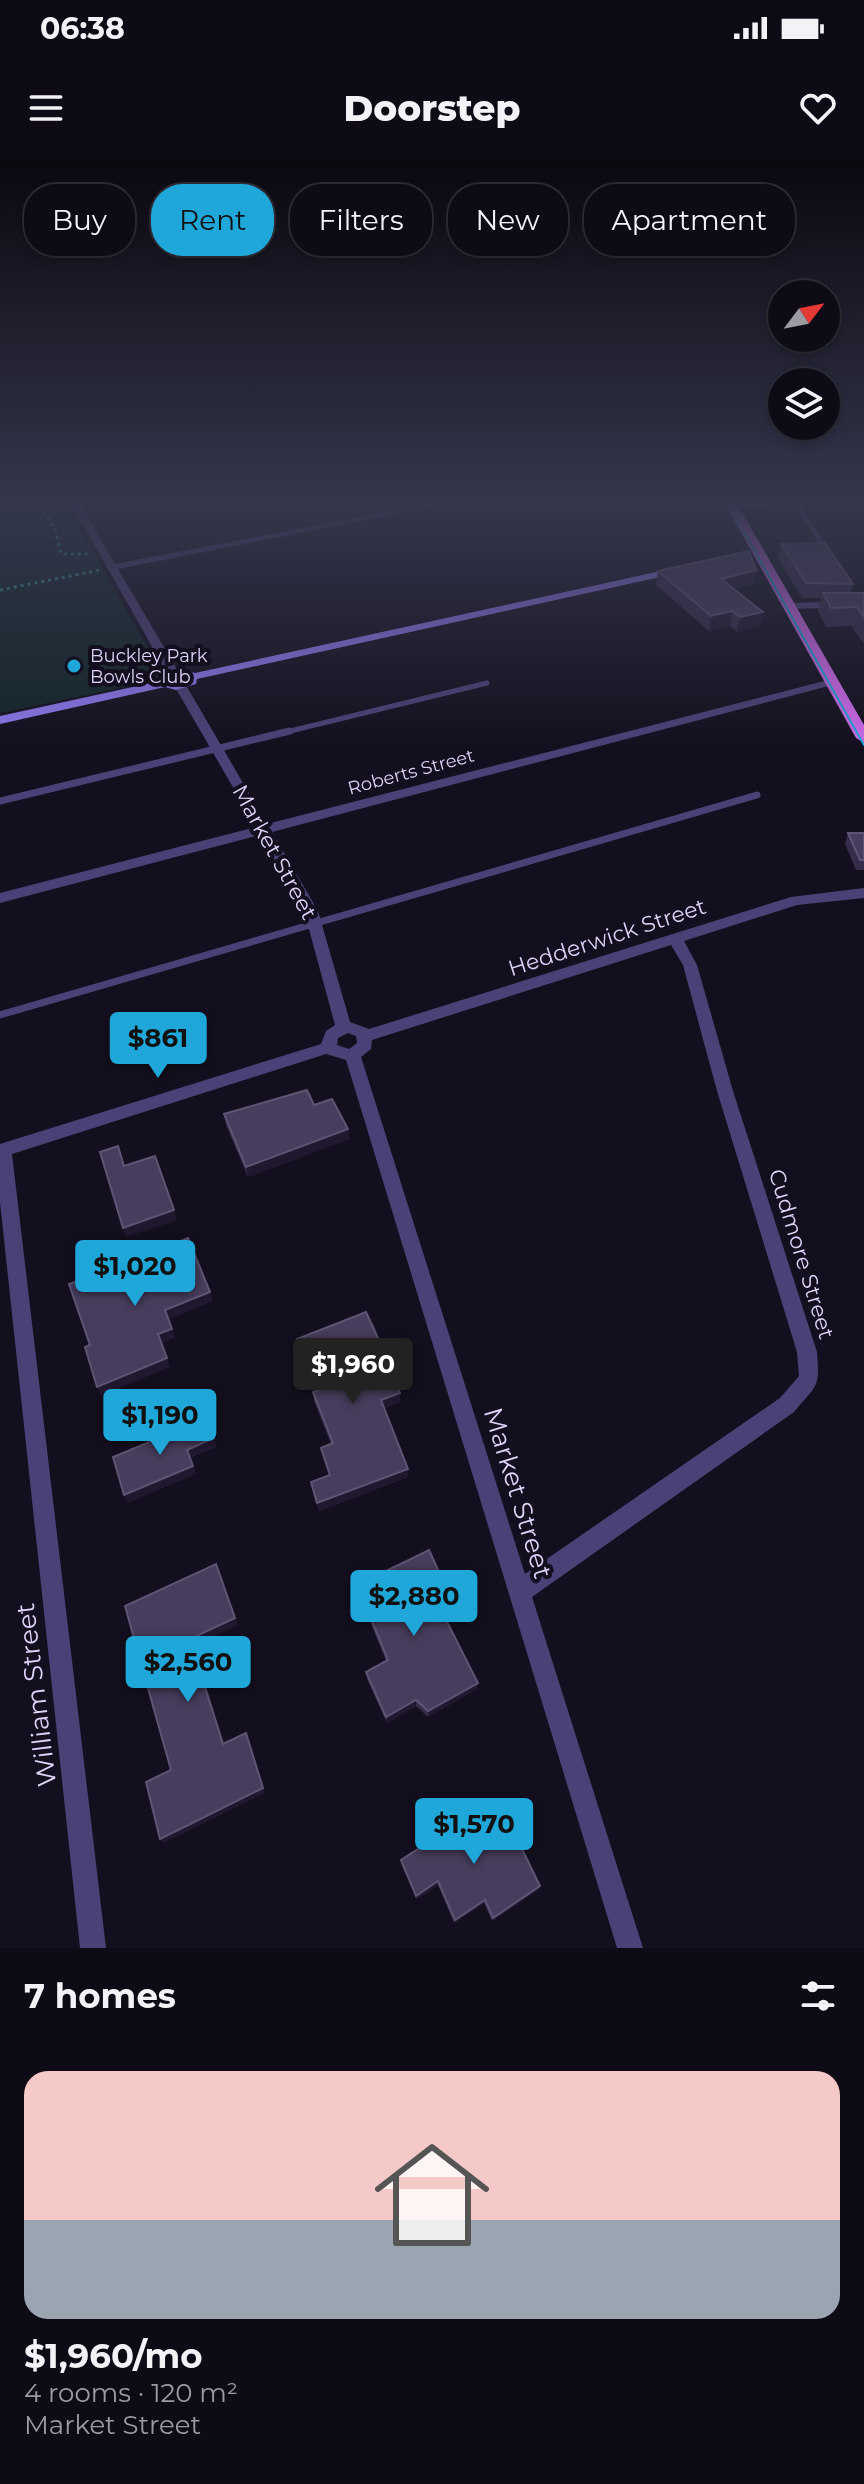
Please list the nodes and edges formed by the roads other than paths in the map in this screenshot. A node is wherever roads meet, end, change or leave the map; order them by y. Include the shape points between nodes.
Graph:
1 (121, 583) edge
2 (618, 583) edge
3 (776, 583) edge
4 (852, 591) edge
5 (862, 604) edge
6 (789, 606) junction
7 (193, 677) junction
8 (169, 678) junction
9 (832, 682) junction
10 (487, 683) dead end
11 (181, 687) junction
12 (0, 720) edge
13 (864, 738) edge
14 (216, 749) junction
15 (757, 795) dead end
16 (0, 801) edge
17 (263, 829) junction
18 (864, 893) edge
19 (0, 898) edge
20 (316, 923) junction
21 (675, 938) junction
22 (0, 1015) edge
23 (344, 1028) junction
24 (365, 1036) junction
25 (329, 1047) junction
26 (352, 1055) junction
27 (2, 1150) edge
28 (519, 1592) junction
29 (93, 1948) edge
30 (630, 1948) edge

1 - 8 street
2 - 7 street
3 - 6 main road
4 - 5 lane
5 - 6 street
6 - 9 main road
7 - 8 street via 183,672
7 - 11 street
8 - 11 street
8 - 12 street
9 - 13 main road
9 - 17 street, Roberts Street
10 - 14 lane
11 - 14 street, Market Street
14 - 16 lane
14 - 17 street, Market Street
15 - 20 lane
17 - 19 street, Roberts Street
17 - 20 street, Market Street
18 - 21 street, Hedderwick Street via 796,900
20 - 22 lane
20 - 23 street, Market Street
21 - 24 street, Hedderwick Street
21 - 28 street, Cudmore Street via 690,965 807,1352 809,1379 787,1405
23 - 24 street
23 - 25 street via 331,1035
24 - 26 street via 363,1049
25 - 26 street
25 - 27 street
26 - 28 street, Market Street
27 - 29 street, William Street
28 - 30 street, Market Street

